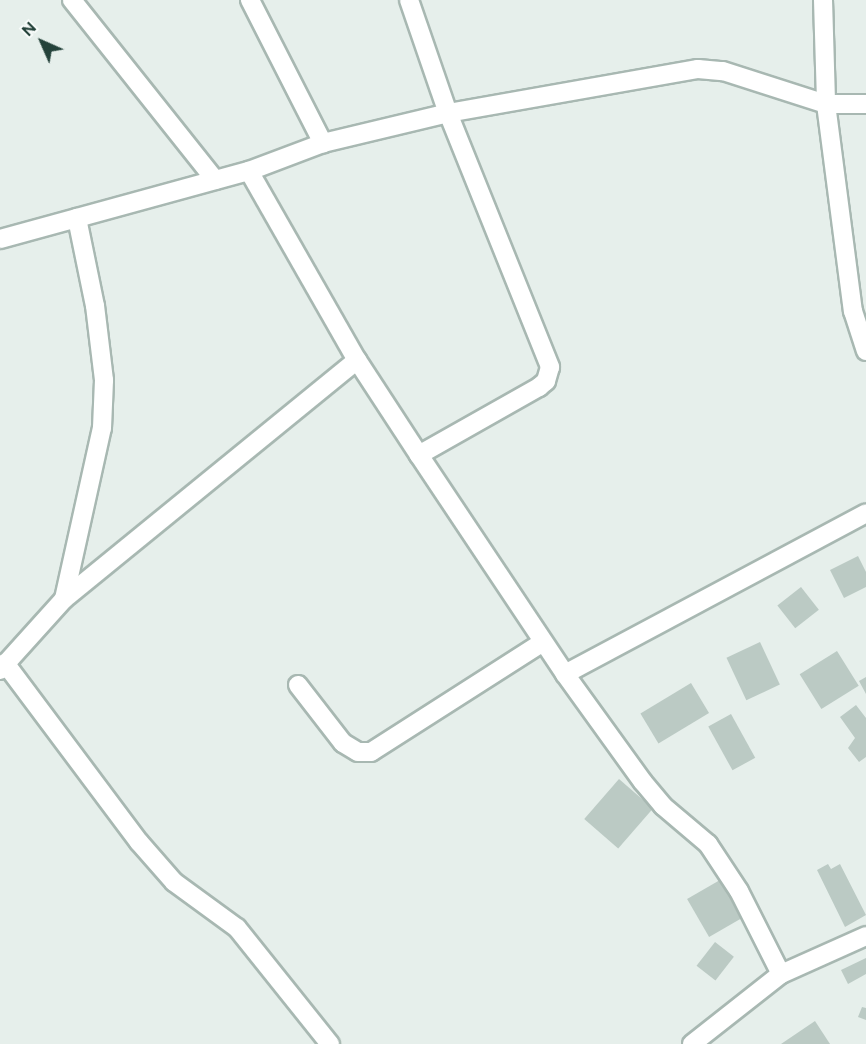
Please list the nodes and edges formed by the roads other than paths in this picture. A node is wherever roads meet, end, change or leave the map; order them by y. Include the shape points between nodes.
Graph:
1 (72, 0) edge
2 (250, 0) edge
3 (409, 0) edge
4 (823, 0) edge
5 (826, 104) junction
6 (866, 104) edge
7 (448, 113) junction
8 (324, 143) junction
9 (249, 171) junction
10 (215, 180) junction
11 (77, 218) junction
12 (0, 239) edge
13 (866, 351) edge
14 (357, 360) junction
15 (419, 456) junction
16 (866, 513) edge
17 (64, 599) junction
18 (543, 642) junction
19 (3, 667) edge
20 (565, 674) junction
21 (298, 685) dead end
22 (866, 936) edge
23 (781, 974) junction
24 (330, 1044) edge
25 (692, 1044) edge

1 - 10 street
2 - 8 street
3 - 7 street
4 - 5 street
5 - 6 street
5 - 7 street via 723,71 698,69
5 - 13 street via 853,311
7 - 8 street
7 - 15 street via 550,368 546,381 539,387
8 - 9 street
9 - 10 street
9 - 14 street
10 - 11 street
11 - 12 street
11 - 17 street via 95,306 104,399 102,428
14 - 15 street
14 - 17 street
15 - 18 street
16 - 20 street
17 - 19 street
18 - 20 street
18 - 21 street via 371,752 358,752 343,743
19 - 24 street via 139,842 174,882 237,928
20 - 23 street via 663,806 708,844 739,891
22 - 23 street
23 - 25 street

